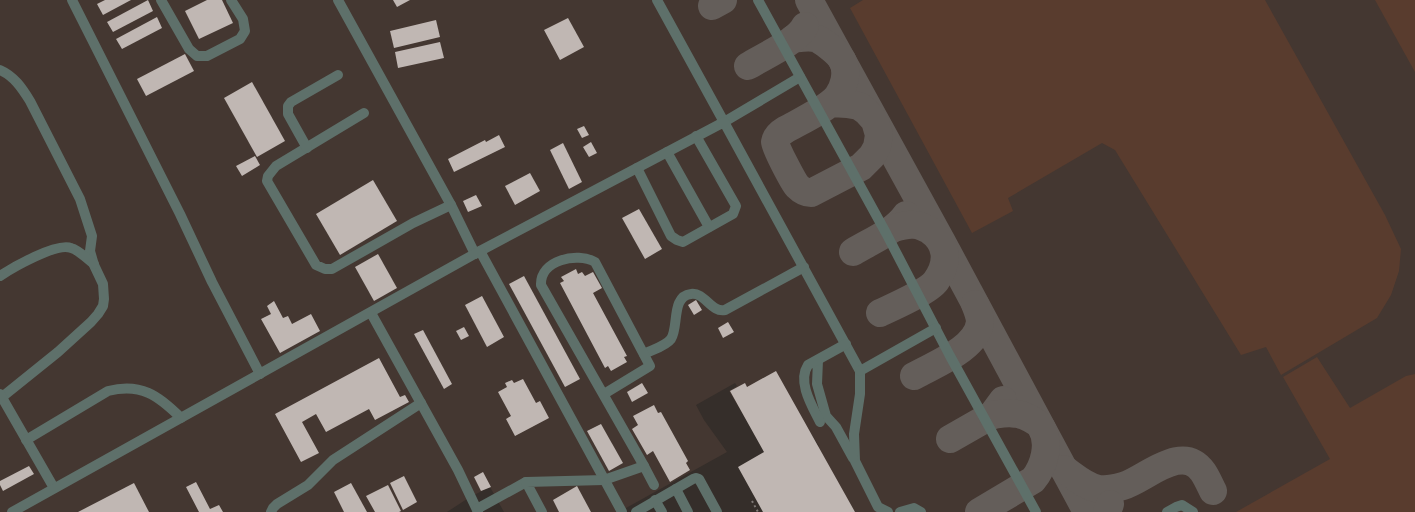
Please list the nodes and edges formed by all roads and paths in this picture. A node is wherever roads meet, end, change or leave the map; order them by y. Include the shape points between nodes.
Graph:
1 (72, 0) edge
2 (161, 0) edge
3 (231, 0) edge
4 (338, 0) edge
5 (657, 0) edge
6 (758, 0) edge
7 (0, 70) edge
8 (338, 75) dead end
9 (800, 77) junction
10 (364, 113) dead end
11 (724, 122) junction
12 (696, 136) junction
13 (307, 148) junction
14 (667, 152) junction
15 (637, 168) junction
16 (451, 205) junction
17 (709, 227) junction
18 (478, 252) junction
19 (94, 264) junction
20 (804, 267) junction
21 (0, 276) edge
22 (371, 313) junction
23 (936, 328) junction
24 (846, 344) junction
25 (644, 354) junction
26 (818, 360) junction
27 (860, 371) junction
28 (260, 374) junction
29 (604, 394) junction
30 (1, 395) edge
31 (422, 403) junction
32 (181, 418) junction
33 (820, 422) dead end
34 (26, 440) junction
35 (854, 461) junction
36 (644, 466) junction
37 (604, 480) junction
38 (526, 482) junction
39 (654, 485) dead end
40 (54, 488) junction
41 (676, 489) junction
42 (655, 500) junction
43 (752, 501) dead end
44 (478, 511) edge
45 (12, 512) edge
46 (271, 512) edge
47 (542, 512) edge
48 (622, 512) edge
49 (636, 512) edge
50 (662, 512) edge
51 (688, 512) edge
52 (717, 512) edge
53 (758, 512) edge
54 (888, 512) edge
55 (900, 512) edge
56 (921, 512) edge
57 (1036, 512) edge
58 (1166, 512) edge
59 (1193, 512) edge

1 - 28 lane
2 - 3 lane via 189,49 197,56 207,56 240,39 245,31 243,19
4 - 16 lane
5 - 11 lane
6 - 9 lane
7 - 19 lane via 13,78 30,101 80,200 92,236 90,251
8 - 13 lane via 288,106 288,114
9 - 11 lane
9 - 23 lane
10 - 13 lane
11 - 12 lane
11 - 20 lane
12 - 14 lane
12 - 17 lane via 736,206 733,214
13 - 16 lane via 276,166 267,181 316,265 325,269 332,269 413,223
14 - 15 lane
14 - 17 lane
15 - 17 lane via 671,236 683,242
15 - 18 lane
16 - 18 lane
18 - 22 lane
18 - 37 lane
19 - 21 lane via 71,248 63,247 37,256
19 - 30 lane via 104,290 104,299 98,314 58,352
20 - 24 lane
20 - 25 lane via 721,311 699,295 685,296 678,303 670,341
22 - 28 lane
22 - 31 lane
23 - 27 lane
23 - 57 lane
24 - 26 lane
24 - 27 lane
25 - 29 lane via 650,366
25 - 29 lane via 595,262 588,259 565,258 545,270 541,280 543,290
26 - 33 lane via 808,365 803,377 811,405
26 - 35 lane via 817,384 826,416 836,427
27 - 35 lane
28 - 32 lane
29 - 36 lane
30 - 34 lane
31 - 44 lane
31 - 46 lane via 333,460 308,485 277,504
32 - 34 lane via 154,395 131,388 120,388 108,391
32 - 40 lane
34 - 40 lane
35 - 54 lane via 878,507
36 - 37 lane
36 - 39 lane
37 - 38 lane
37 - 48 lane
38 - 44 lane
38 - 47 lane
40 - 45 lane
41 - 42 lane
41 - 51 lane
41 - 52 lane via 696,478 699,479
42 - 49 lane
42 - 50 lane
43 - 53 path
55 - 56 lane via 914,508
58 - 59 lane via 1182,505

